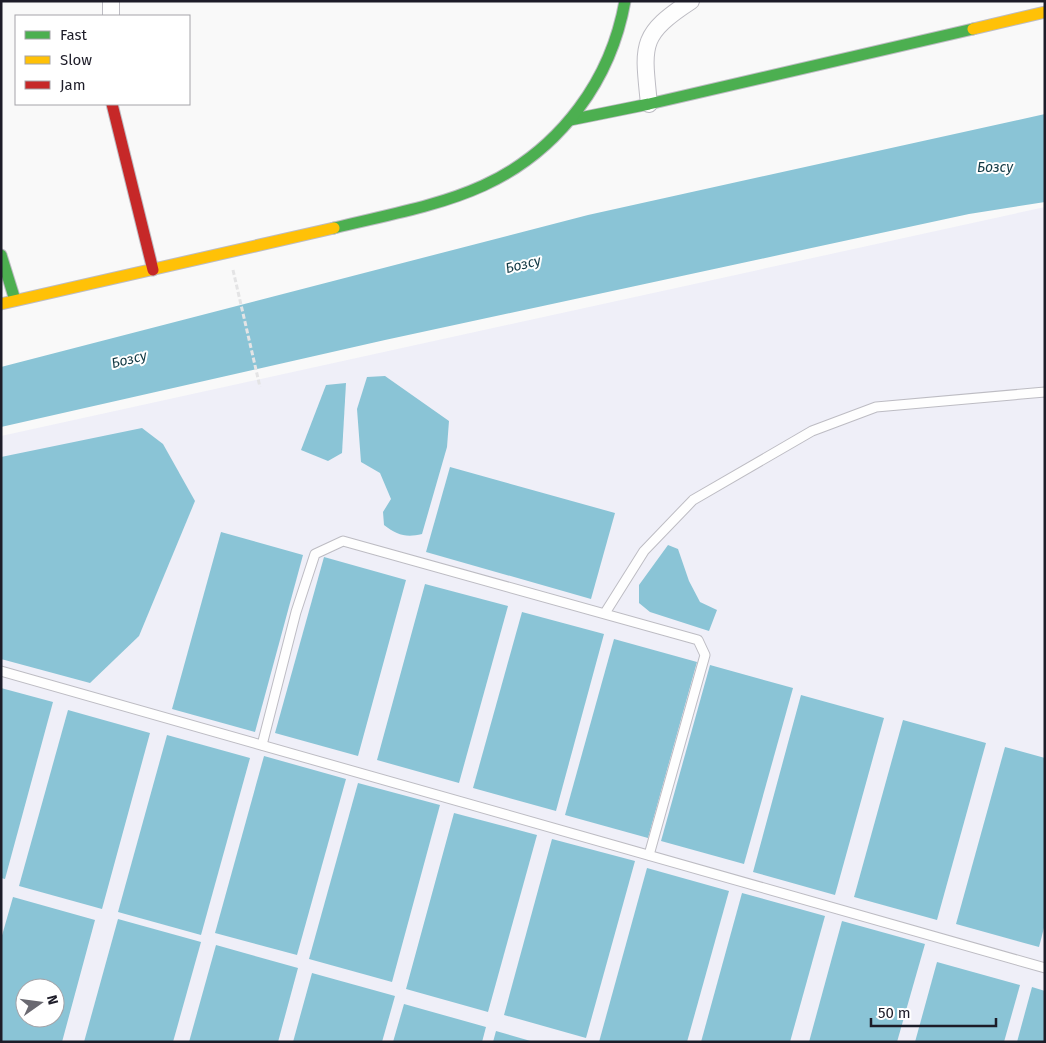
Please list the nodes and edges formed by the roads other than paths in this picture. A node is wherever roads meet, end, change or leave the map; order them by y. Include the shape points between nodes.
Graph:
1 (111, 1) edge
2 (625, 1) edge
3 (691, 1) edge
4 (1045, 12) edge
5 (111, 15) edge
6 (649, 104) junction
7 (112, 105) edge
8 (570, 120) junction
9 (1, 255) edge
10 (153, 270) junction
11 (15, 300) junction
12 (1, 304) edge
13 (1045, 392) edge
14 (605, 613) junction
15 (1, 671) edge
16 (262, 745) junction
17 (649, 855) junction
18 (1045, 968) edge

1 - 5 street
2 - 8 main road via 610,58
3 - 6 street via 665,18 648,39 645,62
4 - 6 main road
6 - 8 main road
7 - 10 main road
8 - 10 main road via 538,154 513,172 458,196 238,252
9 - 11 main road
10 - 11 main road
11 - 12 main road
13 - 14 lane via 876,407 812,431 693,500 644,551
14 - 16 lane via 343,541 335,543 315,554 296,612
14 - 17 lane via 698,640 705,655
15 - 16 lane
16 - 17 lane
17 - 18 lane

